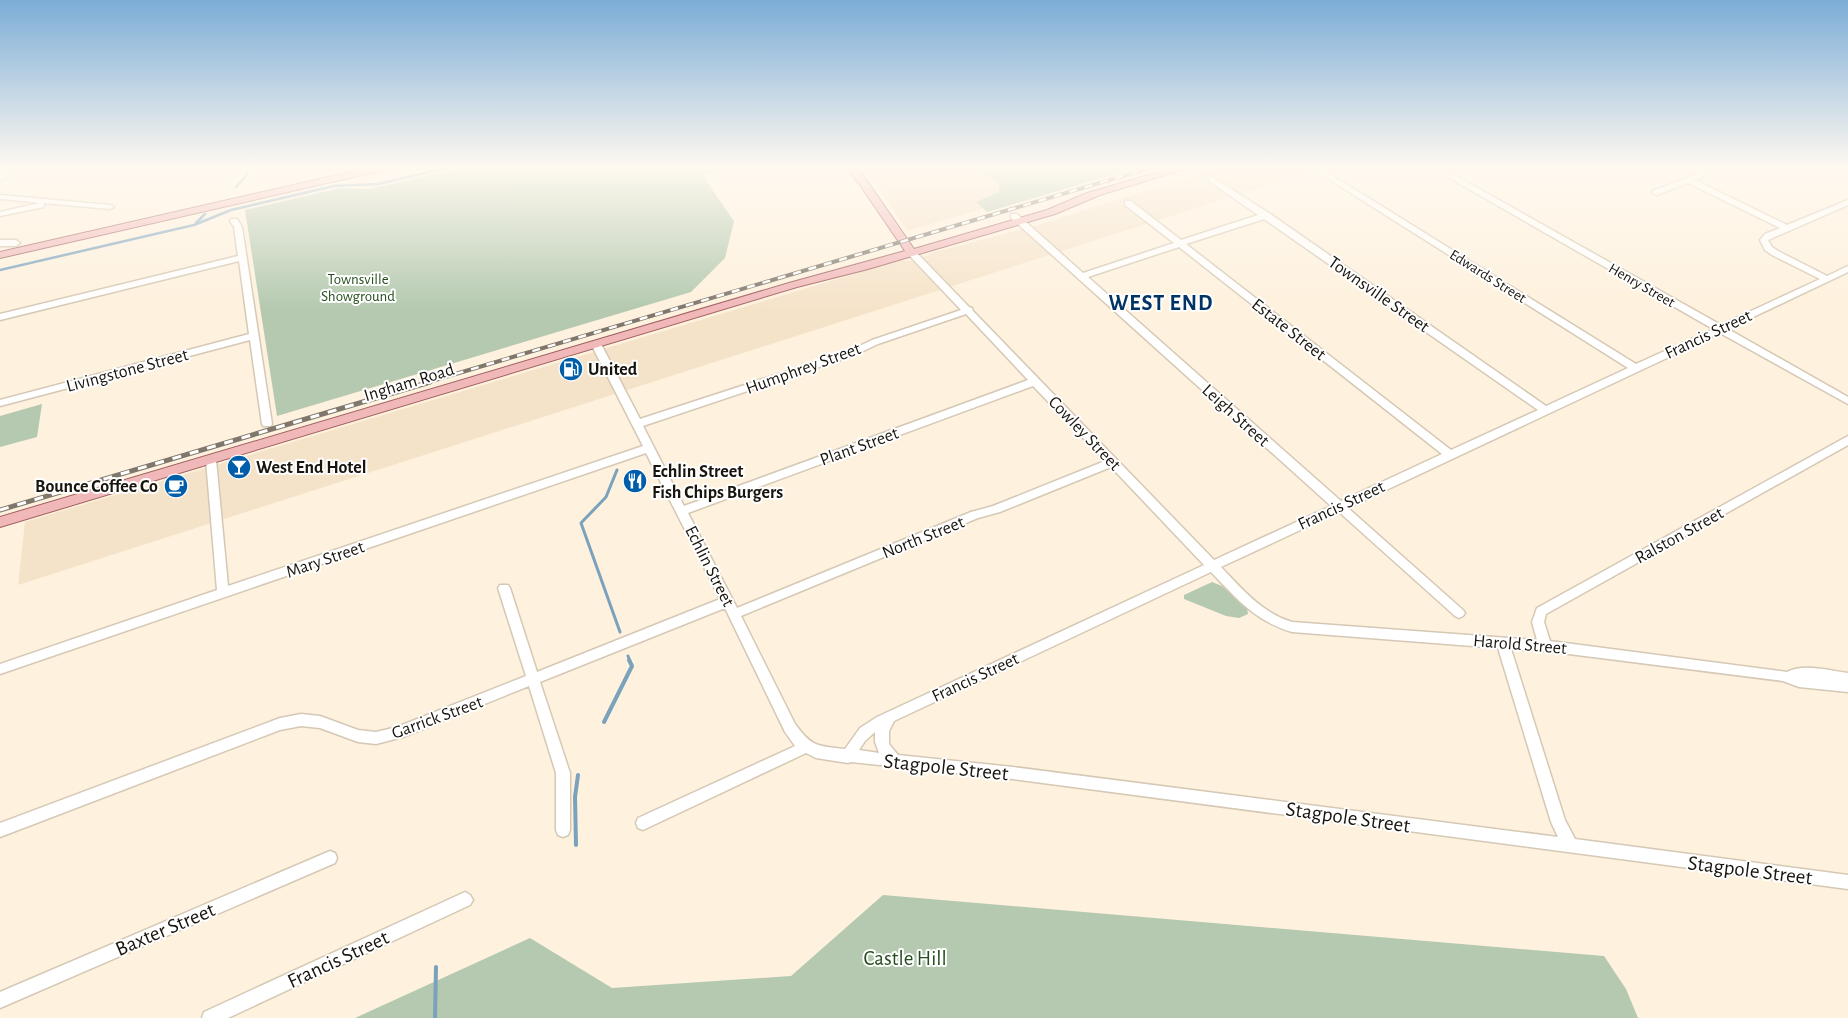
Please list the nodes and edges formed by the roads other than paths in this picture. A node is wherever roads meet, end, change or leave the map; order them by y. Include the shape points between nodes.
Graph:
1 (149, 216) edge
2 (161, 216) edge
3 (886, 216) edge
4 (1031, 216) edge
5 (1144, 216) edge
6 (1266, 216) joint
7 (1391, 216) edge
8 (1520, 216) edge
9 (1760, 216) edge
10 (1816, 216) edge
11 (1017, 219) junction
12 (234, 221) dead end
13 (1786, 228) junction
14 (0, 243) edge
15 (1181, 244) junction
16 (0, 247) edge
17 (16, 247) junction
18 (909, 249) junction
19 (0, 254) edge
20 (242, 258) junction
21 (1848, 269) edge
22 (827, 275) joint
23 (1082, 276) junction
24 (1827, 279) junction
25 (969, 310) junction
26 (0, 317) edge
27 (1719, 329) junction
28 (253, 336) junction
29 (596, 344) junction
30 (1636, 368) junction
31 (1036, 381) junction
32 (1848, 402) edge
33 (0, 403) edge
34 (1546, 410) junction
35 (267, 424) dead end
36 (637, 424) junction
37 (1848, 440) edge
38 (650, 448) junction
39 (1450, 455) junction
40 (211, 460) junction
41 (1113, 462) junction
42 (1339, 507) junction
43 (682, 511) junction
44 (0, 522) edge
45 (1212, 566) junction
46 (504, 588) dead end
47 (223, 594) junction
48 (728, 602) junction
49 (1259, 613) joint
50 (1459, 613) dead end
51 (734, 614) junction
52 (1503, 644) junction
53 (1545, 646) junction
54 (0, 669) edge
55 (1783, 676) junction
56 (1848, 679) edge
57 (534, 680) junction
58 (1848, 686) edge
59 (890, 717) junction
60 (806, 747) junction
61 (848, 757) junction
62 (897, 762) junction
63 (643, 824) dead end
64 (0, 830) edge
65 (563, 830) dead end
66 (1571, 848) junction
67 (330, 858) dead end
68 (1848, 882) edge
69 (465, 900) dead end
70 (0, 1000) edge
71 (210, 1018) edge

1 - 17 main road
2 - 17 main road
3 - 18 main road
4 - 11 main road, Ingham Road
5 - 15 street, Estate Street
6 - 15 street
6 - 34 street, Townsville Street
7 - 30 street, Edwards Street
8 - 27 street, Henry Street
9 - 13 street
10 - 13 street
11 - 18 main road, Ingham Road
11 - 23 street, Leigh Street
12 - 20 street via 238,227
13 - 24 street via 1768,236 1764,244 1775,253
14 - 17 street
15 - 23 street
15 - 39 street, Estate Street
16 - 17 main road
17 - 19 main road
18 - 22 main road, Ingham Road via 864,267
18 - 25 street, Cowley Street
20 - 26 street
20 - 28 street
21 - 24 street, Francis Street
22 - 29 main road, Ingham Road
23 - 42 street, Leigh Street
24 - 27 street, Francis Street
25 - 31 street, Cowley Street
25 - 36 street, Humphrey Street via 875,342 852,354
27 - 30 street, Francis Street
27 - 32 street, Henry Street
28 - 33 street, Livingstone Street
28 - 35 street
29 - 36 street, Echlin Street
29 - 40 main road, Ingham Road
30 - 34 street, Francis Street
31 - 41 street, Cowley Street
31 - 43 street, Plant Street
34 - 39 street, Francis Street
36 - 38 street, Echlin Street
37 - 53 street, Ralston Street via 1541,611 1538,622
38 - 43 street, Echlin Street
38 - 47 street, Mary Street
39 - 42 street, Francis Street
40 - 44 main road, Ingham Road
40 - 47 street
41 - 45 street, Cowley Street
41 - 51 street, North Street
42 - 45 street, Francis Street
42 - 50 street, Leigh Street
43 - 48 street, Echlin Street
45 - 49 street, Cowley Street
45 - 59 street, Francis Street
46 - 57 street
47 - 54 street, Mary Street
48 - 51 street, Echlin Street
48 - 57 street, Garrick Street
49 - 52 street, Harold Street via 1299,628
51 - 60 street, Echlin Street via 795,738
52 - 53 street, Harold Street
52 - 66 street via 1558,822
53 - 55 street, Harold Street
55 - 56 street, Harold Street via 1814,674
55 - 58 street, Harold Street via 1799,681
57 - 64 street, Garrick Street via 422,725 376,738 358,736 320,722 301,720 280,724
57 - 65 street via 563,773
59 - 61 street, Francis Street via 859,736
59 - 62 street via 882,728 882,742 888,755
60 - 61 street, Echlin Street via 825,755
60 - 63 street
61 - 62 street, Stagpole Street
62 - 66 street, Stagpole Street via 1013,773
66 - 68 street, Stagpole Street
67 - 70 street, Baxter Street
69 - 71 street, Francis Street

